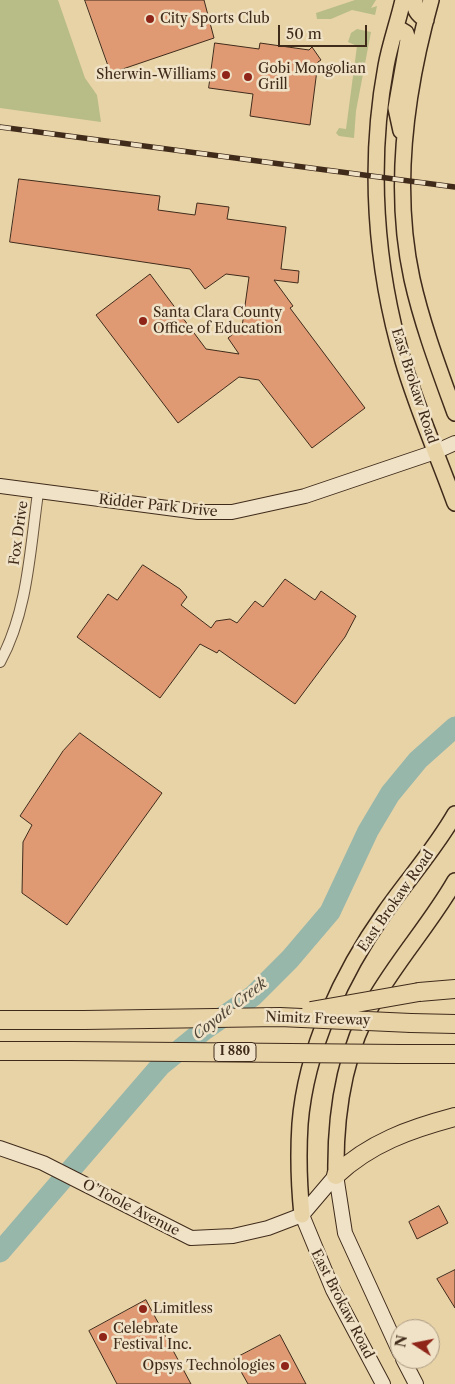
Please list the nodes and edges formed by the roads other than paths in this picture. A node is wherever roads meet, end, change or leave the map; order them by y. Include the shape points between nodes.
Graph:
1 (404, 0) edge
2 (415, 0) edge
3 (431, 0) edge
4 (426, 20) junction
5 (396, 27) junction
6 (404, 142) junction
7 (455, 413) edge
8 (455, 443) edge
9 (435, 452) junction
10 (0, 486) edge
11 (38, 493) junction
12 (455, 503) edge
13 (0, 662) edge
14 (455, 814) edge
15 (455, 880) edge
16 (455, 990) edge
17 (280, 1017) junction
18 (0, 1020) edge
19 (455, 1024) edge
20 (0, 1052) edge
21 (455, 1054) edge
22 (455, 1117) edge
23 (6, 1149) edge
24 (336, 1176) junction
25 (302, 1215) junction
26 (390, 1331) edge
27 (408, 1369) edge
28 (383, 1384) edge
29 (416, 1384) edge

1 - 5 main road, East Brokaw Road
2 - 4 main road via 418,14
3 - 4 main road, East Brokaw Road
4 - 6 main road, East Brokaw Road via 414,71
5 - 6 main road via 406,33 408,40 396,108
5 - 9 main road, East Brokaw Road via 386,66 379,124 377,216 392,318 403,362
6 - 7 main road, East Brokaw Road via 405,228 412,278
8 - 9 street, Ridder Park Drive
9 - 11 street, Ridder Park Drive via 304,496 232,512 198,512
9 - 12 main road, East Brokaw Road
10 - 11 street, Ridder Park Drive
11 - 13 street, Fox Drive via 24,593 16,624
14 - 25 main road, East Brokaw Road via 363,944 322,1034 300,1123 298,1170
15 - 24 main road via 373,1003 358,1036 340,1101 335,1143
16 - 17 highway, bridge via 419,992
17 - 18 highway, Nimitz Freeway, bridge
17 - 19 highway, Nimitz Freeway, bridge
20 - 21 highway, I 880, bridge
22 - 24 highway via 408,1131 376,1146 355,1157
23 - 25 street, O’Toole Avenue via 43,1163 191,1238 233,1236 268,1228
24 - 25 street, O’Toole Avenue
24 - 26 street via 345,1233
25 - 28 street, East Brokaw Road via 332,1290
27 - 29 street

